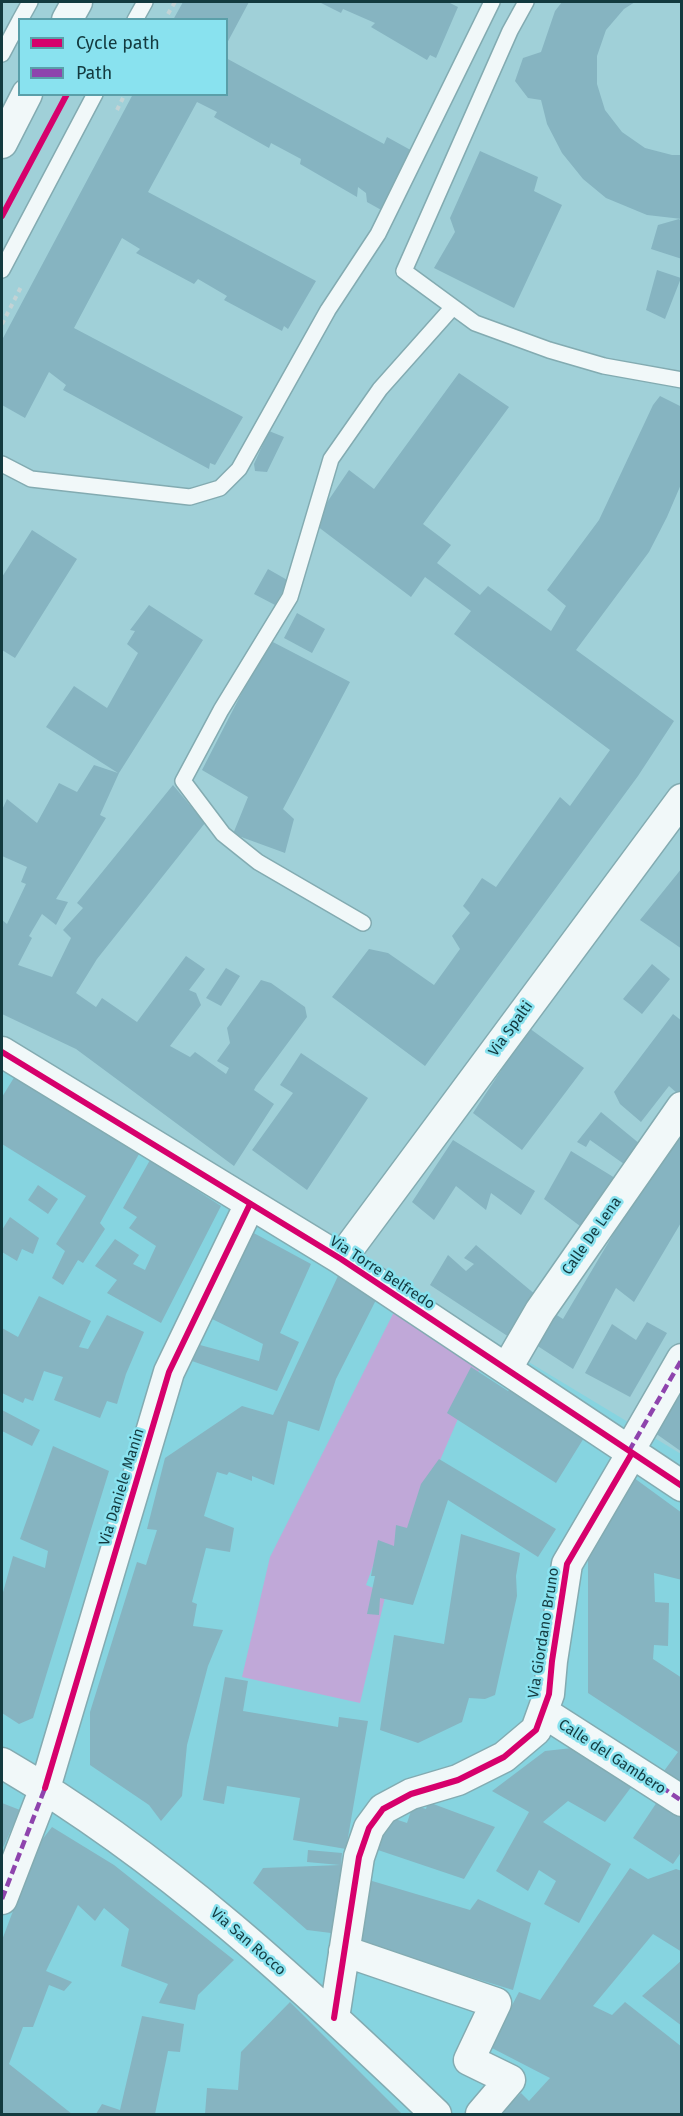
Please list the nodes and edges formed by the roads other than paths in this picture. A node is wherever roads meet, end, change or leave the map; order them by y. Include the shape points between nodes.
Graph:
1 (30, 2) edge
2 (77, 2) edge
3 (145, 2) edge
4 (492, 2) edge
5 (526, 2) edge
6 (21, 18) edge
7 (68, 18) edge
8 (136, 18) edge
9 (18, 24) edge
10 (2, 54) edge
11 (26, 96) edge
12 (94, 96) edge
13 (2, 143) edge
14 (2, 270) edge
15 (453, 307) junction
16 (681, 380) edge
17 (2, 464) edge
18 (681, 799) edge
19 (363, 923) dead end
20 (2, 1052) edge
21 (681, 1107) edge
22 (250, 1204) junction
23 (341, 1259) junction
24 (681, 1359) edge
25 (507, 1368) junction
26 (630, 1452) junction
27 (681, 1486) edge
28 (543, 1712) junction
29 (2, 1763) edge
30 (45, 1788) junction
31 (681, 1802) edge
32 (2, 1899) edge
33 (344, 1951) junction
34 (334, 2018) junction
35 (436, 2115) edge
36 (481, 2115) edge

1 - 6 lane
2 - 7 street
3 - 8 lane
4 - 17 lane via 378,234 328,310 239,469 220,488 190,497 31,479
5 - 15 lane via 404,271
9 - 10 lane
11 - 13 street
12 - 14 lane
15 - 16 lane via 475,323 549,350 604,366
15 - 19 lane via 380,389 331,459 290,597 220,710 183,781 223,834 258,862
18 - 23 street, Via Spalti
20 - 22 street, Via Torre Belfredo
21 - 25 street, Calle De Lena via 540,1311
22 - 23 street, Via Torre Belfredo
22 - 30 street, Via Daniele Manin via 169,1372
23 - 25 street, Via Torre Belfredo
24 - 26 street, Via Giordano Bruno
25 - 26 street, Via Torre Belfredo
26 - 27 street, Via Torre Belfredo
26 - 28 street, Via Giordano Bruno via 567,1564 549,1694
28 - 31 street, Calle del Gambero
28 - 33 street, Via Giordano Bruno via 536,1730 504,1757 383,1809 369,1828 358,1857
29 - 30 street, Via San Rocco
30 - 32 street, Via Daniele Manin
30 - 34 street, Via San Rocco via 143,1855 240,1932
33 - 34 street, Via Giordano Bruno
33 - 36 street via 496,2003 469,2060 510,2080
34 - 35 street, Via San Rocco

